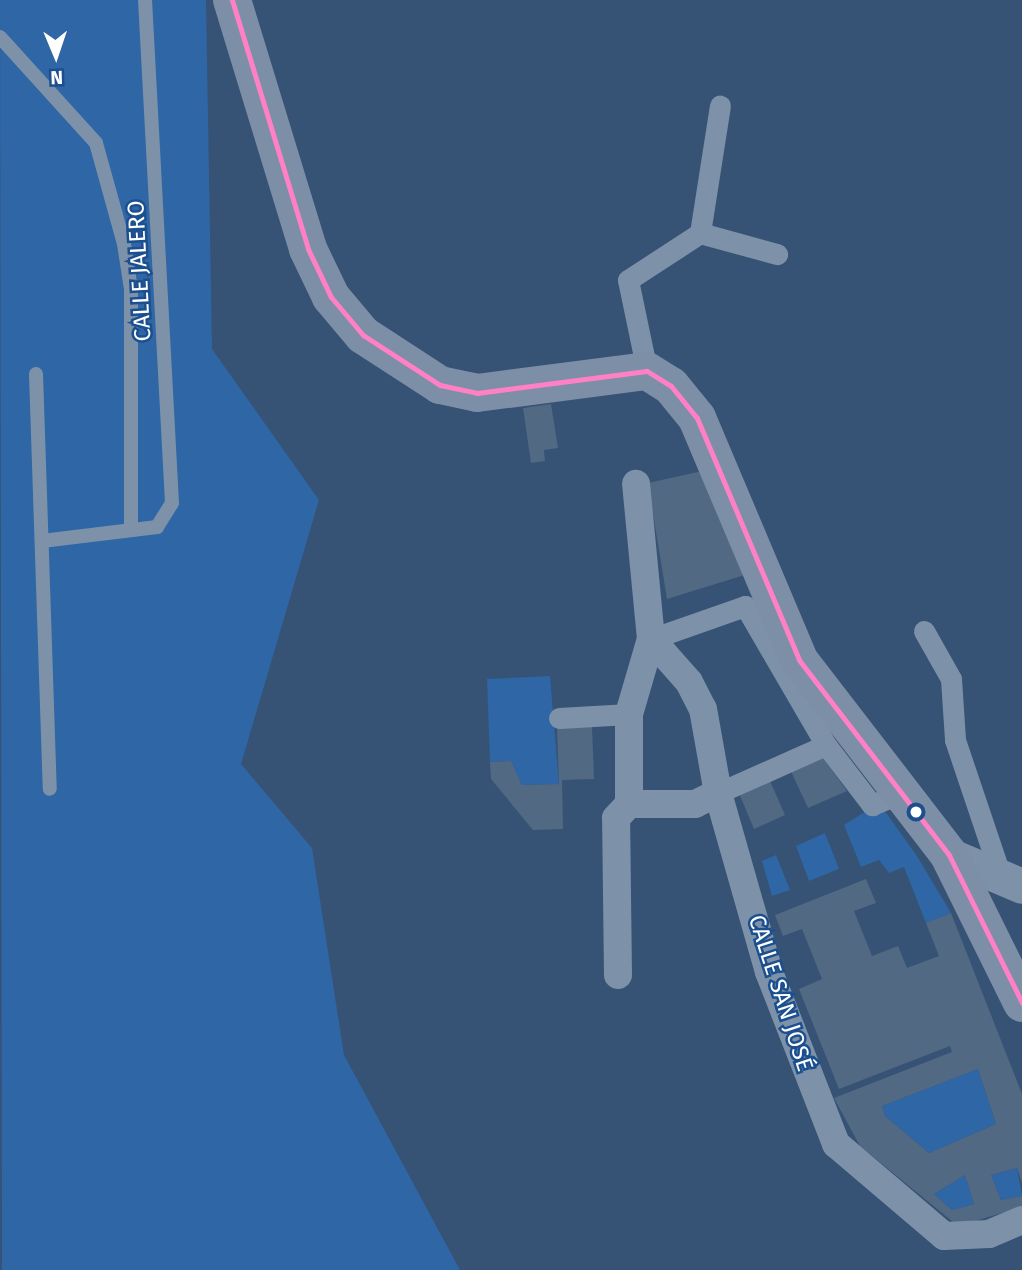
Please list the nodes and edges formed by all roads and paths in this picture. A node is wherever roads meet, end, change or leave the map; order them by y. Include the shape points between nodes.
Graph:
1 (232, 0) edge
2 (148, 3) edge
3 (0, 37) edge
4 (720, 106) dead end
5 (700, 233) junction
6 (777, 254) dead end
7 (647, 371) junction
8 (36, 374) dead end
9 (636, 484) dead end
10 (131, 530) junction
11 (41, 541) junction
12 (924, 631) dead end
13 (651, 639) junction
14 (629, 714) junction
15 (559, 718) dead end
16 (825, 745) junction
17 (50, 789) dead end
18 (902, 792) junction
19 (718, 793) junction
20 (629, 804) junction
21 (949, 855) junction
22 (1012, 881) edge
23 (618, 975) dead end
24 (1022, 1003) edge
25 (1022, 1220) edge

1 - 7 main road via 308,249 331,297 363,335 440,385 477,393 510,394 581,375
2 - 10 lane, CALLE JALERO via 172,503 157,527
3 - 10 lane via 96,143 124,244 131,289
4 - 5 street
5 - 6 street
5 - 7 street via 628,280
7 - 18 main road via 698,418 799,660 826,703 859,731
8 - 11 lane
9 - 13 street
10 - 11 lane
11 - 17 lane
12 - 22 street via 951,679 955,740
13 - 14 street
13 - 16 street via 745,606
13 - 19 street, CALLE SAN JOSÉ via 689,682 703,709
14 - 15 street
14 - 20 street
16 - 18 street via 873,805
16 - 19 street
18 - 21 main road
19 - 20 street via 695,804
19 - 25 street, CALLE SAN JOSÉ via 769,972 836,1144 944,1236 989,1234
20 - 23 street via 616,818
21 - 22 street
21 - 24 main road

